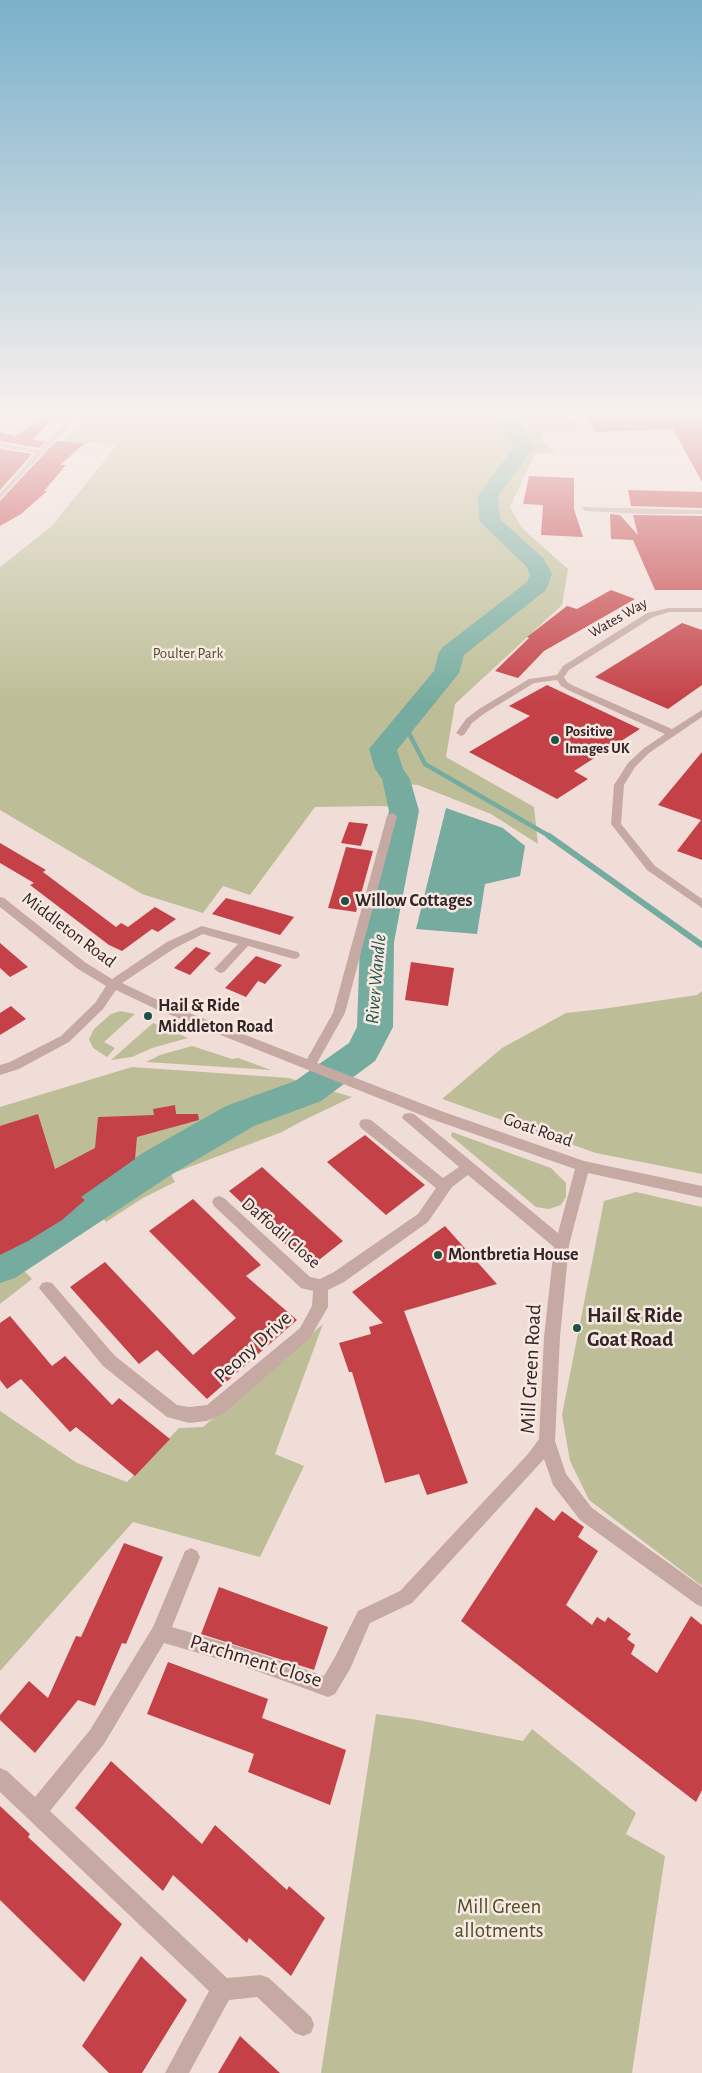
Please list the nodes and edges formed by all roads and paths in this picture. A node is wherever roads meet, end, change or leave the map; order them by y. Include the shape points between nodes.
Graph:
1 (600, 510) edge
2 (702, 512) edge
3 (702, 610) edge
4 (560, 677) junction
5 (702, 713) edge
6 (460, 733) dead end
7 (672, 733) junction
8 (392, 816) dead end
9 (0, 901) edge
10 (702, 904) edge
11 (245, 943) junction
12 (294, 955) dead end
13 (220, 969) dead end
14 (113, 985) junction
15 (310, 1066) junction
16 (0, 1070) edge
17 (366, 1088) joint
18 (409, 1118) dead end
19 (366, 1124) dead end
20 (584, 1166) junction
21 (469, 1167) junction
22 (444, 1187) junction
23 (702, 1192) edge
24 (219, 1202) dead end
25 (562, 1245) junction
26 (322, 1286) junction
27 (47, 1288) dead end
28 (547, 1441) junction
29 (191, 1557) dead end
30 (702, 1598) edge
31 (160, 1632) junction
32 (0, 1778) edge
33 (36, 1812) junction
34 (223, 1989) junction
35 (303, 2025) dead end
36 (176, 2073) edge

1 - 2 street
3 - 4 street, Wates Way via 654,613 566,668
4 - 6 street via 532,681 482,711
4 - 7 street via 571,688
5 - 7 street
7 - 10 street via 631,765 619,785 616,824 650,868
8 - 15 street via 339,1013
9 - 14 street, Middleton Road via 82,966
11 - 12 street
11 - 13 street
11 - 14 street via 202,930 171,946
14 - 15 street, Middleton Road
14 - 16 street via 99,1006 65,1039
15 - 17 street, Middleton Road
17 - 20 street, Goat Road
18 - 21 street
19 - 22 street
20 - 23 street, Goat Road
20 - 25 street, Mill Green Road
21 - 22 street
21 - 25 street
22 - 26 street via 423,1218
24 - 26 street, Daffodil Close via 306,1283
25 - 28 street, Mill Green Road via 552,1337
26 - 27 street, Peony Drive via 320,1308 305,1332 217,1409 189,1415 173,1412 109,1361
28 - 30 street, Mill Green Road via 559,1479 586,1514
28 - 31 street, Parchment Close via 534,1460 406,1597 364,1617 328,1687
29 - 31 street
31 - 33 street via 97,1737
32 - 33 street
33 - 34 street
34 - 35 street via 261,1986
34 - 36 street

